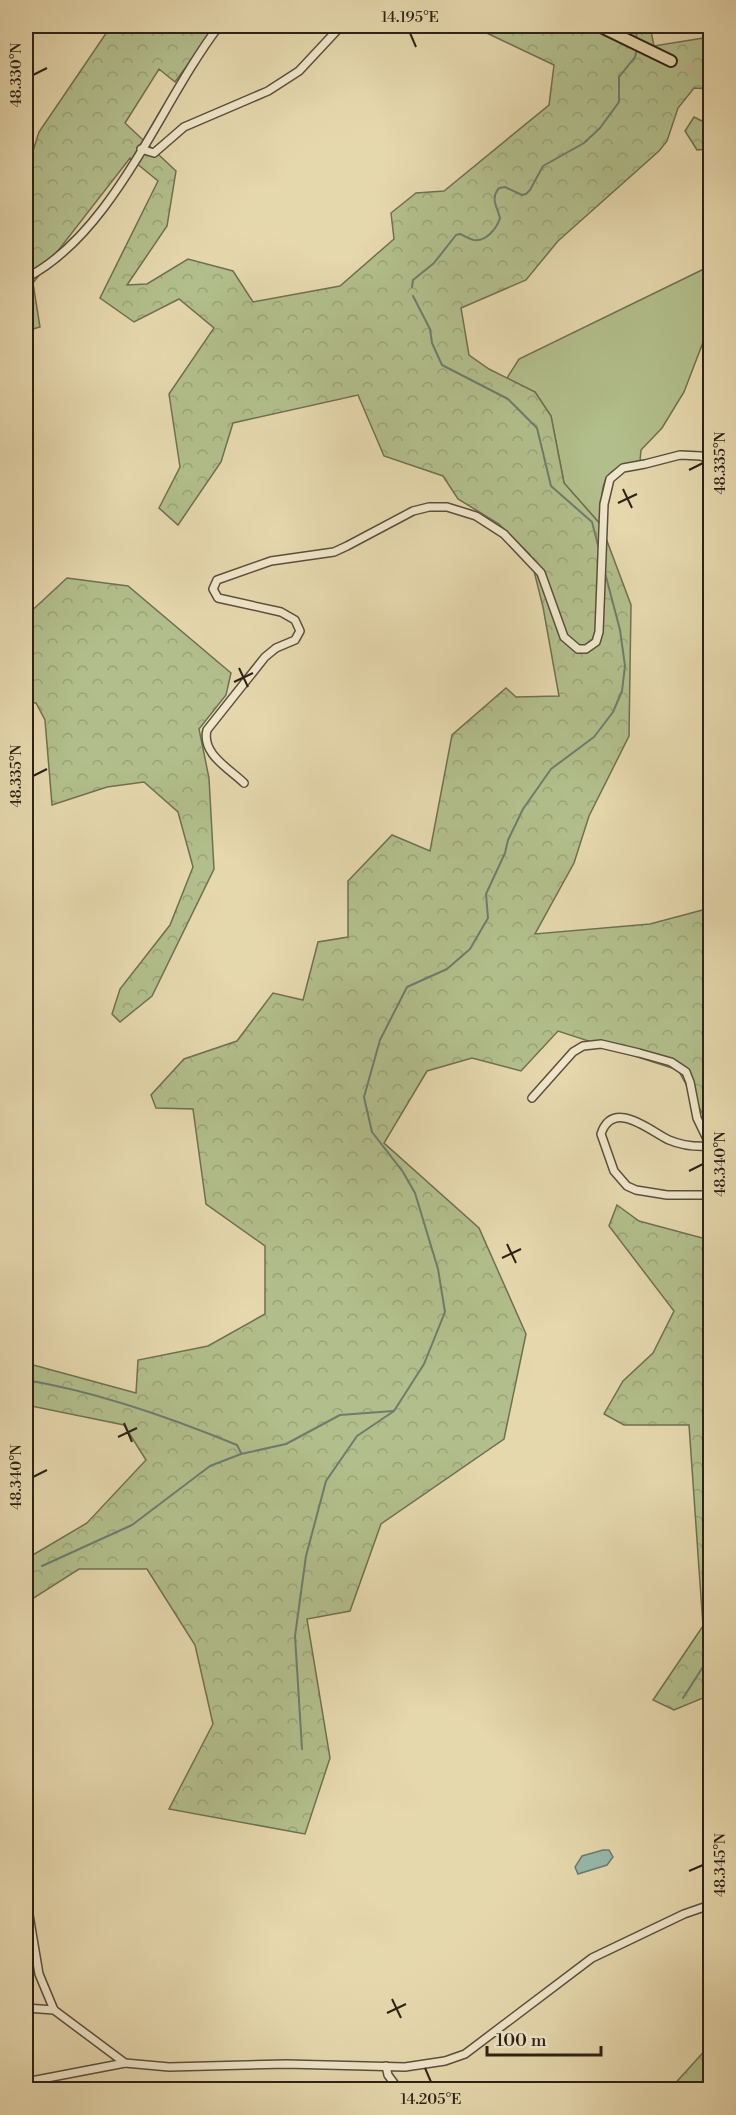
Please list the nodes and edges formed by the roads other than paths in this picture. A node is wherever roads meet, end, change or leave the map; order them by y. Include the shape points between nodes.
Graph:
1 (219, 26) edge
2 (341, 26) edge
3 (599, 26) edge
4 (671, 61) tunnel mouth
5 (141, 149) junction
6 (26, 278) edge
7 (711, 460) edge
8 (244, 783) dead end
9 (532, 1098) dead end
10 (711, 1146) edge
11 (711, 1195) edge
12 (26, 1897) edge
13 (711, 1905) edge
14 (26, 2008) edge
15 (54, 2010) junction
16 (125, 2063) junction
17 (386, 2066) junction
18 (26, 2082) edge
19 (399, 2090) edge

1 - 5 street
2 - 5 street via 304,67 268,92 184,127 154,153
3 - 4 main road
5 - 6 street via 90,223 47,265
7 - 8 street via 680,454 623,468 609,479 603,511 600,626 590,648 578,649 564,637 538,569 504,534 455,509 429,507 405,515 340,550 271,561 217,579 213,589 218,598 281,612 300,628 295,640 270,652 259,664 207,730 211,753
9 - 10 street via 583,1046 601,1044 639,1053 671,1062 686,1072 697,1118
10 - 11 street via 680,1144 628,1118 610,1120 601,1134 614,1171 627,1186 667,1195
12 - 15 street via 39,1974
13 - 17 street via 592,1958 465,2054 425,2066
14 - 15 street
15 - 16 street
16 - 17 street via 169,2067
16 - 18 street
17 - 19 street

